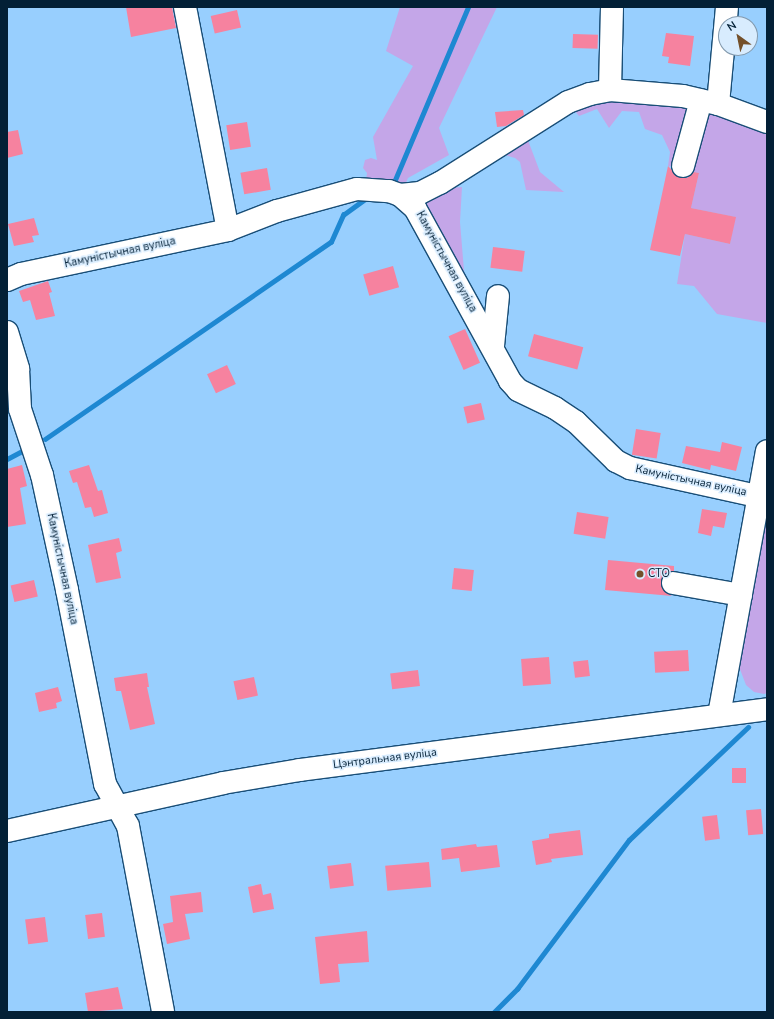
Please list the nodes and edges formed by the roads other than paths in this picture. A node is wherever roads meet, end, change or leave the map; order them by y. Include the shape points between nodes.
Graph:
1 (185, 7) edge
2 (612, 7) edge
3 (726, 7) edge
4 (610, 90) junction
5 (709, 102) junction
6 (767, 122) edge
7 (683, 166) dead end
8 (400, 195) junction
9 (228, 230) junction
10 (7, 280) edge
11 (498, 296) dead end
12 (7, 332) edge
13 (493, 346) junction
14 (767, 451) edge
15 (757, 496) junction
16 (673, 583) dead end
17 (741, 596) junction
18 (767, 709) edge
19 (719, 715) junction
20 (117, 806) junction
21 (7, 831) edge
22 (163, 1012) edge

1 - 9 street
2 - 4 street
3 - 5 street
4 - 5 street via 683,96
4 - 8 street via 568,102 440,183 420,192
5 - 6 street
5 - 7 street
8 - 9 street, Камуністычная вуліца via 388,191 357,189 277,211
8 - 13 street, Камуністычная вуліца via 420,214
9 - 10 street, Камуністычная вуліца via 21,274
11 - 13 street
12 - 20 street, Камуністычная вуліца via 18,369 20,409 42,475 67,590 105,784
13 - 15 street, Камуністычная вуліца via 518,390 555,408 576,422 616,461 630,468
14 - 15 street, Камуністычная вуліца
15 - 17 street, Камуністычная вуліца
16 - 17 street
17 - 19 street, Камуністычная вуліца
18 - 19 street, Цэнтральная вуліца
19 - 20 street, Цэнтральная вуліца via 300,770
20 - 21 street, Цэнтральная вуліца
20 - 22 street, Камуністычная вуліца via 128,826

